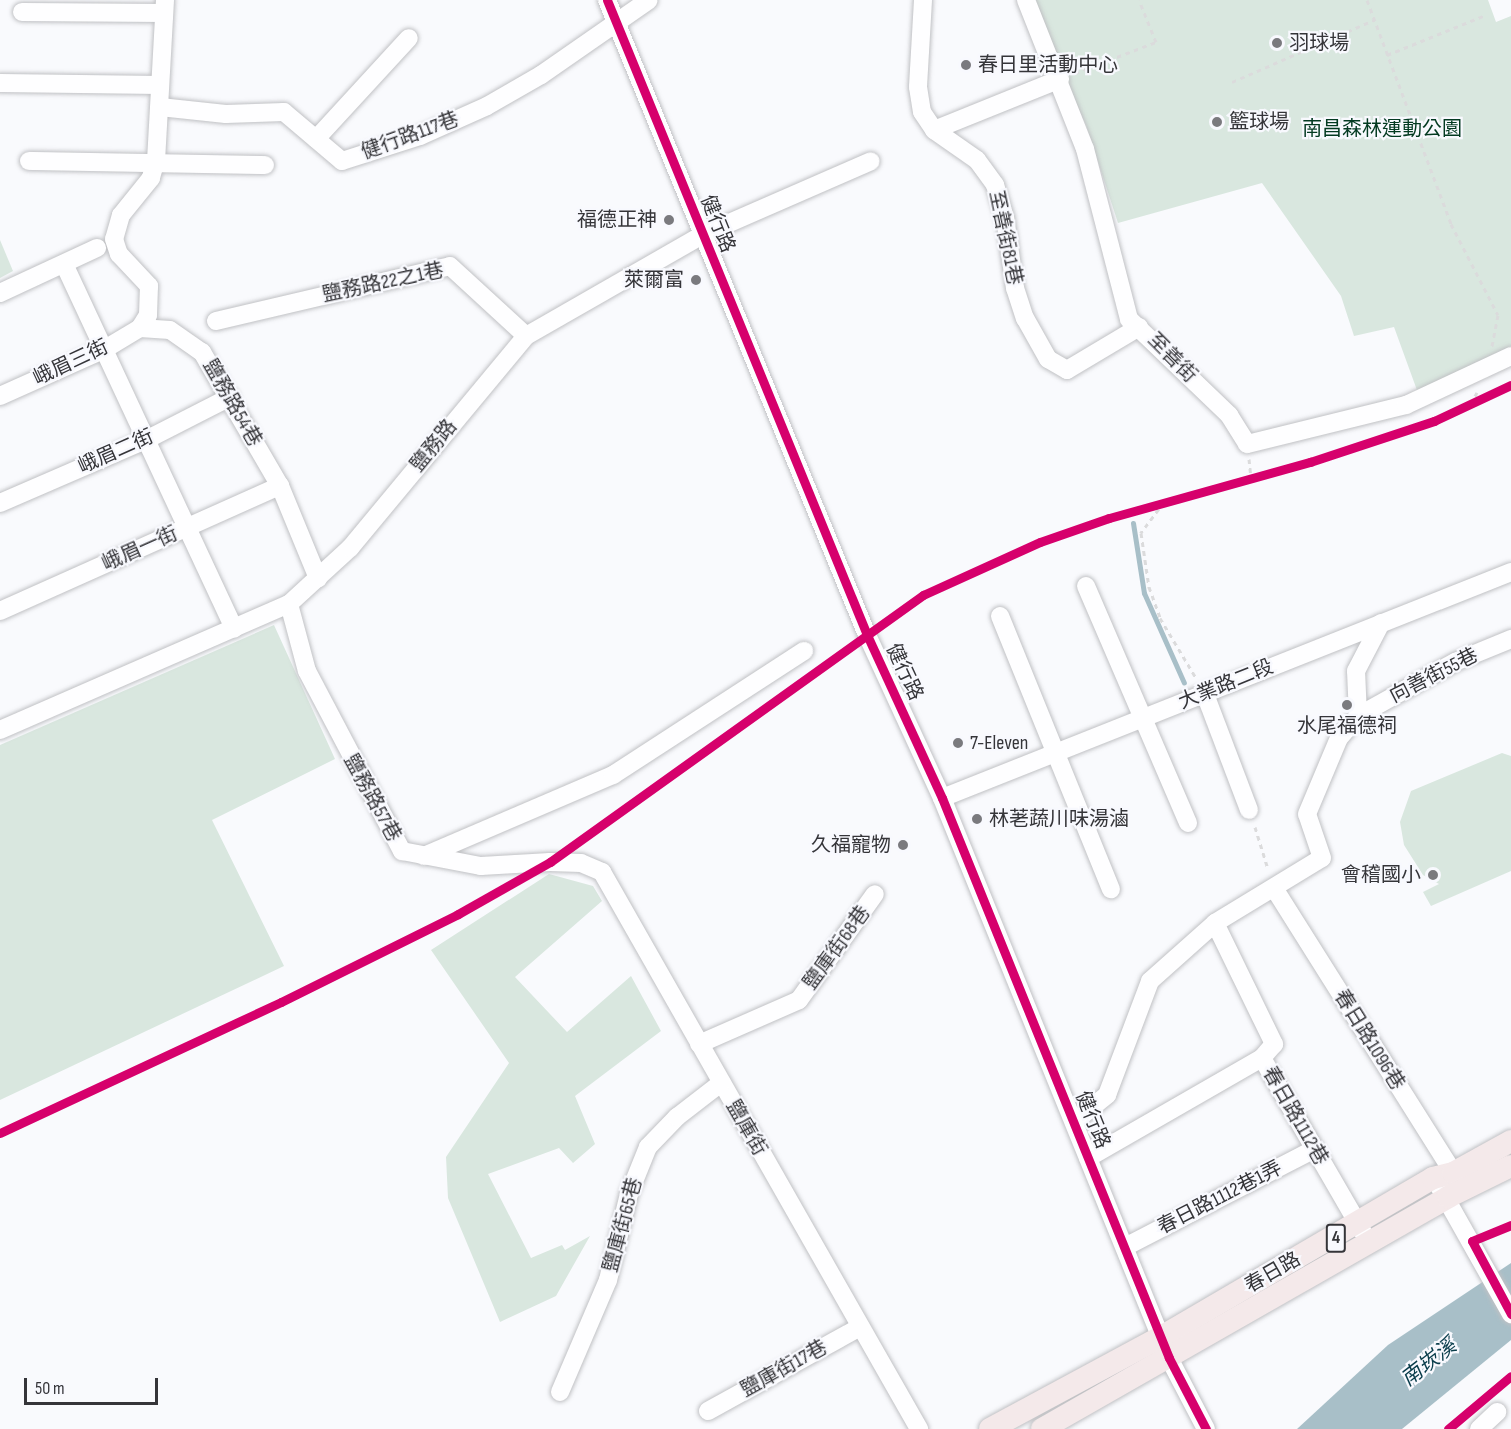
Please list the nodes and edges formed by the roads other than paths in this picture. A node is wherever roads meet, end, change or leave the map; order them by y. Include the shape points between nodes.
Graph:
1 (607, 0) edge
2 (649, 0) edge
3 (923, 0) edge
4 (1026, 0) edge
5 (165, 7) edge
6 (22, 12) dead end
7 (617, 23) junction
8 (410, 38) dead end
9 (1060, 79) junction
10 (0, 83) edge
11 (160, 85) junction
12 (160, 107) junction
13 (934, 130) junction
14 (316, 139) junction
15 (29, 160) dead end
16 (156, 160) junction
17 (871, 162) dead end
18 (265, 165) dead end
19 (702, 235) junction
20 (97, 248) dead end
21 (65, 266) junction
22 (0, 293) edge
23 (216, 321) dead end
24 (1140, 327) junction
25 (140, 328) junction
26 (526, 336) junction
27 (105, 349) junction
28 (1511, 356) edge
29 (0, 396) edge
30 (230, 397) junction
31 (148, 439) junction
32 (280, 486) junction
33 (0, 503) edge
34 (188, 528) junction
35 (1511, 572) edge
36 (318, 578) junction
37 (1086, 586) dead end
38 (289, 604) junction
39 (0, 611) edge
40 (1000, 616) dead end
41 (1381, 623) junction
42 (234, 628) junction
43 (1511, 639) edge
44 (804, 651) dead end
45 (1195, 697) junction
46 (1358, 716) junction
47 (1143, 718) junction
48 (0, 730) edge
49 (1056, 753) junction
50 (942, 798) junction
51 (1249, 810) road end
52 (1188, 824) dead end
53 (424, 856) junction
54 (550, 862) joint
55 (1272, 880) junction
56 (1111, 889) dead end
57 (875, 894) dead end
58 (1215, 923) junction
59 (699, 1044) junction
60 (1262, 1058) junction
61 (721, 1083) junction
62 (1074, 1122) junction
63 (1511, 1141) edge
64 (1315, 1149) junction
65 (1088, 1158) junction
66 (1511, 1166) edge
67 (1450, 1185) junction
68 (1359, 1224) junction
69 (1371, 1244) junction
70 (1125, 1247) junction
71 (1511, 1314) edge
72 (860, 1328) junction
73 (1165, 1347) junction
74 (560, 1392) dead end
75 (708, 1411) dead end
76 (1497, 1412) dead end
77 (919, 1429) edge
78 (991, 1429) edge
79 (1042, 1429) edge
80 (1206, 1429) edge
81 (1479, 1429) edge

1 - 7 street, 健行路
2 - 7 street
3 - 13 street, 至善街81巷 via 918,87 922,112
4 - 9 street, 至善街
5 - 6 street
5 - 11 street
7 - 14 street, 健行路117巷 via 487,106 420,136 342,161
7 - 19 street, 健行路
8 - 14 street
9 - 13 street
9 - 24 street, 至善街 via 1099,191 1130,319
10 - 11 street
11 - 12 street
12 - 14 street, 健行路117巷 via 226,114 284,112
12 - 16 street
13 - 24 street, 至善街81巷 via 977,160 995,185 1005,217 1015,288 1025,318 1048,359 1067,370
15 - 16 street
16 - 18 street
16 - 25 street via 152,178 121,215 114,239 119,254 148,286 148,315
17 - 19 street, 鹽務路
19 - 26 street, 鹽務路
19 - 50 street, 健行路 via 867,635
20 - 21 street
21 - 22 street
21 - 27 street
23 - 26 street, 鹽務路22之1巷 via 450,266
24 - 28 street, 至善街 via 1229,415 1247,444 1406,405
25 - 27 street, 峨眉三街
25 - 30 street, 鹽務路54巷 via 170,330 182,336 202,352
26 - 36 street, 鹽務路 via 350,548
27 - 29 street, 峨眉三街
27 - 31 street
30 - 31 street, 峨眉二街
30 - 32 street, 鹽務路54巷
31 - 33 street, 峨眉二街
31 - 34 street
32 - 34 street, 峨眉一街
32 - 36 street, 鹽務路54巷
34 - 39 street, 峨眉一街
34 - 42 street
35 - 41 street, 大業路二段
36 - 38 street, 鹽務路
37 - 47 street
38 - 42 street, 鹽務路
38 - 53 street, 鹽務路57巷 via 307,671 361,780 402,851
40 - 49 street
41 - 45 street, 大業路二段
41 - 46 street via 1356,671
42 - 48 street, 鹽務路
43 - 46 street, 向善街55巷 via 1455,662
44 - 53 street via 612,775
45 - 47 street, 大業路二段
45 - 51 street
46 - 55 street via 1339,738 1307,814 1322,858
47 - 49 street, 大業路二段
47 - 52 street
49 - 50 street, 大業路二段
49 - 56 street
50 - 62 street, 健行路
53 - 54 street, 鹽務路57巷 via 481,866
54 - 59 street, 鹽庫街 via 581,863 602,872
55 - 58 street
55 - 67 street, 春日路1096巷
57 - 59 street, 鹽庫街68巷 via 799,1000
58 - 60 street, 春日路1112巷 via 1274,1044
58 - 62 street via 1150,981 1107,1095
59 - 61 street, 鹽庫街
60 - 64 street, 春日路1112巷
60 - 65 street
61 - 72 street, 鹽庫街
61 - 74 street, 鹽庫街65巷 via 677,1117 648,1147 629,1194 609,1280
62 - 65 street, 健行路
63 - 67 main road, 春日路 / 4
64 - 68 street, 春日路1112巷
64 - 70 street, 春日路1112巷1弄
65 - 70 street, 健行路
66 - 67 main road, 春日路 / 4
67 - 68 main road, 春日路 / 4
67 - 69 main road, 春日路 / 4
67 - 71 street, 春日路1096巷 via 1472,1241
68 - 69 street, 春日路1112巷
68 - 73 main road, 春日路 / 4
69 - 73 main road, 春日路 / 4
70 - 73 street, 健行路
72 - 75 street, 鹽庫街17巷
72 - 77 street, 鹽庫街
73 - 78 main road, 春日路 / 4 via 1034,1405
73 - 79 main road, 春日路 / 4
73 - 80 street, 健行路
76 - 81 street

